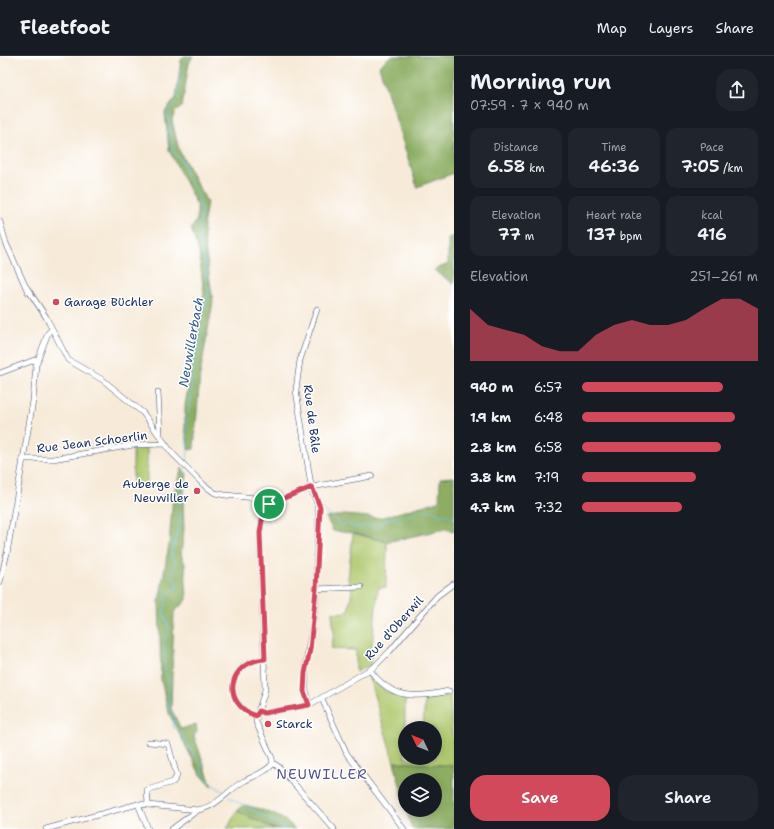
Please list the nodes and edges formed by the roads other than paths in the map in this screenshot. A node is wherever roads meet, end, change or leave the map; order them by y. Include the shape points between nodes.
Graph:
1 (0, 222) edge
2 (316, 309) dead end
3 (52, 329) junction
4 (37, 359) junction
5 (0, 373) edge
6 (158, 392) dead end
7 (160, 435) junction
8 (165, 444) junction
9 (22, 459) junction
10 (372, 476) dead end
11 (312, 487) junction
12 (269, 504) junction
13 (0, 582) edge
14 (453, 584) dead end
15 (362, 587) dead end
16 (316, 589) junction
17 (265, 659) junction
18 (370, 670) junction
19 (449, 691) dead end
20 (322, 699) junction
21 (309, 705) junction
22 (257, 714) junction
23 (149, 742) dead end
24 (272, 763) junction
25 (138, 804) junction
26 (148, 804) junction
27 (198, 810) junction
28 (46, 829) edge
29 (148, 829) edge
30 (172, 829) edge
31 (334, 829) edge
32 (404, 829) edge

1 - 3 street via 6,243 27,288
2 - 11 street, Rue de Bâle via 300,360 296,390
3 - 4 street
3 - 7 street via 68,360 120,392 144,413
4 - 5 street
4 - 9 street via 33,401
6 - 7 street
7 - 8 street
8 - 9 street, Rue Jean Schoerlin via 133,445 53,459
8 - 12 street via 209,490 224,495 265,499
9 - 13 street
10 - 11 street
11 - 12 street
11 - 16 street, Rue de Bâle via 320,507
12 - 17 street via 260,533
14 - 18 street, Rue d'Oberwil via 437,596 384,658
15 - 16 street
16 - 21 street, Rue de Bâle via 305,673 304,691
17 - 22 street via 265,689
17 - 22 street via 243,666 237,673 233,690 245,711
18 - 19 street via 383,686 401,693 419,696
18 - 20 street, Rue d'Oberwil
20 - 21 street, Rue d'Oberwil
20 - 32 street via 347,754
21 - 22 street, Rue d'Oberwil
22 - 24 street via 256,727 272,758
23 - 26 street via 168,744 177,776 173,782 147,790
24 - 27 street via 269,768 237,786 213,805
24 - 31 street via 280,768
25 - 26 street
25 - 28 street
25 - 29 street
26 - 27 street
27 - 30 street

